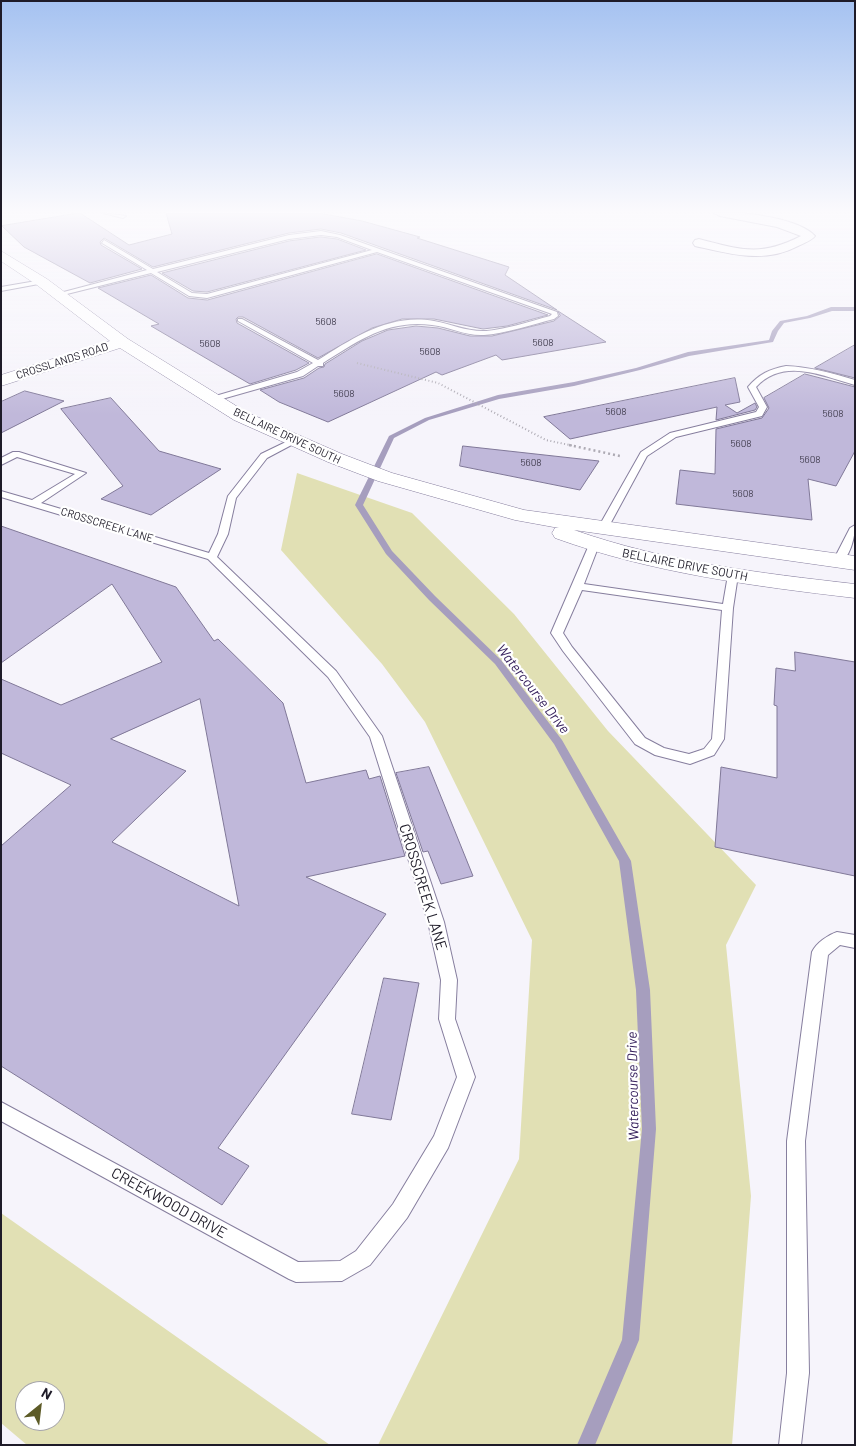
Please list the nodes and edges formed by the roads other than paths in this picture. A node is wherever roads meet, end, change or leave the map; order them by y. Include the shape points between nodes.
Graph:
1 (114, 280) edge
2 (168, 280) edge
3 (265, 280) edge
4 (462, 280) edge
5 (42, 282) joint
6 (1, 289) edge
7 (59, 294) junction
8 (240, 320) dead end
9 (122, 342) junction
10 (320, 364) junction
11 (1, 380) edge
12 (855, 383) edge
13 (214, 399) junction
14 (295, 441) junction
15 (1, 462) edge
16 (1, 494) edge
17 (33, 504) junction
18 (855, 528) edge
19 (598, 537) junction
20 (212, 557) junction
21 (846, 562) edge
22 (732, 575) junction
23 (578, 586) junction
24 (855, 591) edge
25 (728, 608) junction
26 (855, 942) edge
27 (1, 1111) edge
28 (342, 1271) joint
29 (790, 1445) edge

1 - 7 lane
2 - 3 lane via 191,295 207,296
4 - 10 lane via 555,312 555,316 485,333 465,332 433,323 401,323 366,333
5 - 6 lane
5 - 7 street, BELLAIRE DRIVE SOUTH
7 - 9 street, BELLAIRE DRIVE SOUTH
8 - 10 lane
9 - 11 street, CROSSLANDS ROAD
9 - 13 street, BELLAIRE DRIVE SOUTH
10 - 13 lane via 300,374
12 - 19 lane via 786,368 758,378 752,387 763,407 759,414 672,435 644,454
13 - 14 street, BELLAIRE DRIVE SOUTH via 240,416
14 - 19 street, BELLAIRE DRIVE SOUTH via 431,492
14 - 20 lane via 264,456 231,498 223,534
15 - 17 lane via 16,454 82,473
16 - 17 lane, CROSSCREEK LANE
17 - 20 lane, CROSSCREEK LANE
18 - 21 lane
19 - 21 street, BELLAIRE DRIVE SOUTH
19 - 22 street, BELLAIRE DRIVE SOUTH via 664,563
19 - 23 lane
20 - 28 lane, CROSSCREEK LANE via 332,674 376,736 436,922 449,980 447,1019 466,1077 441,1142 400,1211 363,1258
22 - 24 street, BELLAIRE DRIVE SOUTH
22 - 25 lane
23 - 25 lane
23 - 25 lane via 557,633 567,649 640,741 660,752 690,759 709,752 718,739
26 - 29 lane via 837,938 820,952 796,1140 798,1373
27 - 28 lane, CREEKWOOD DRIVE via 296,1272

